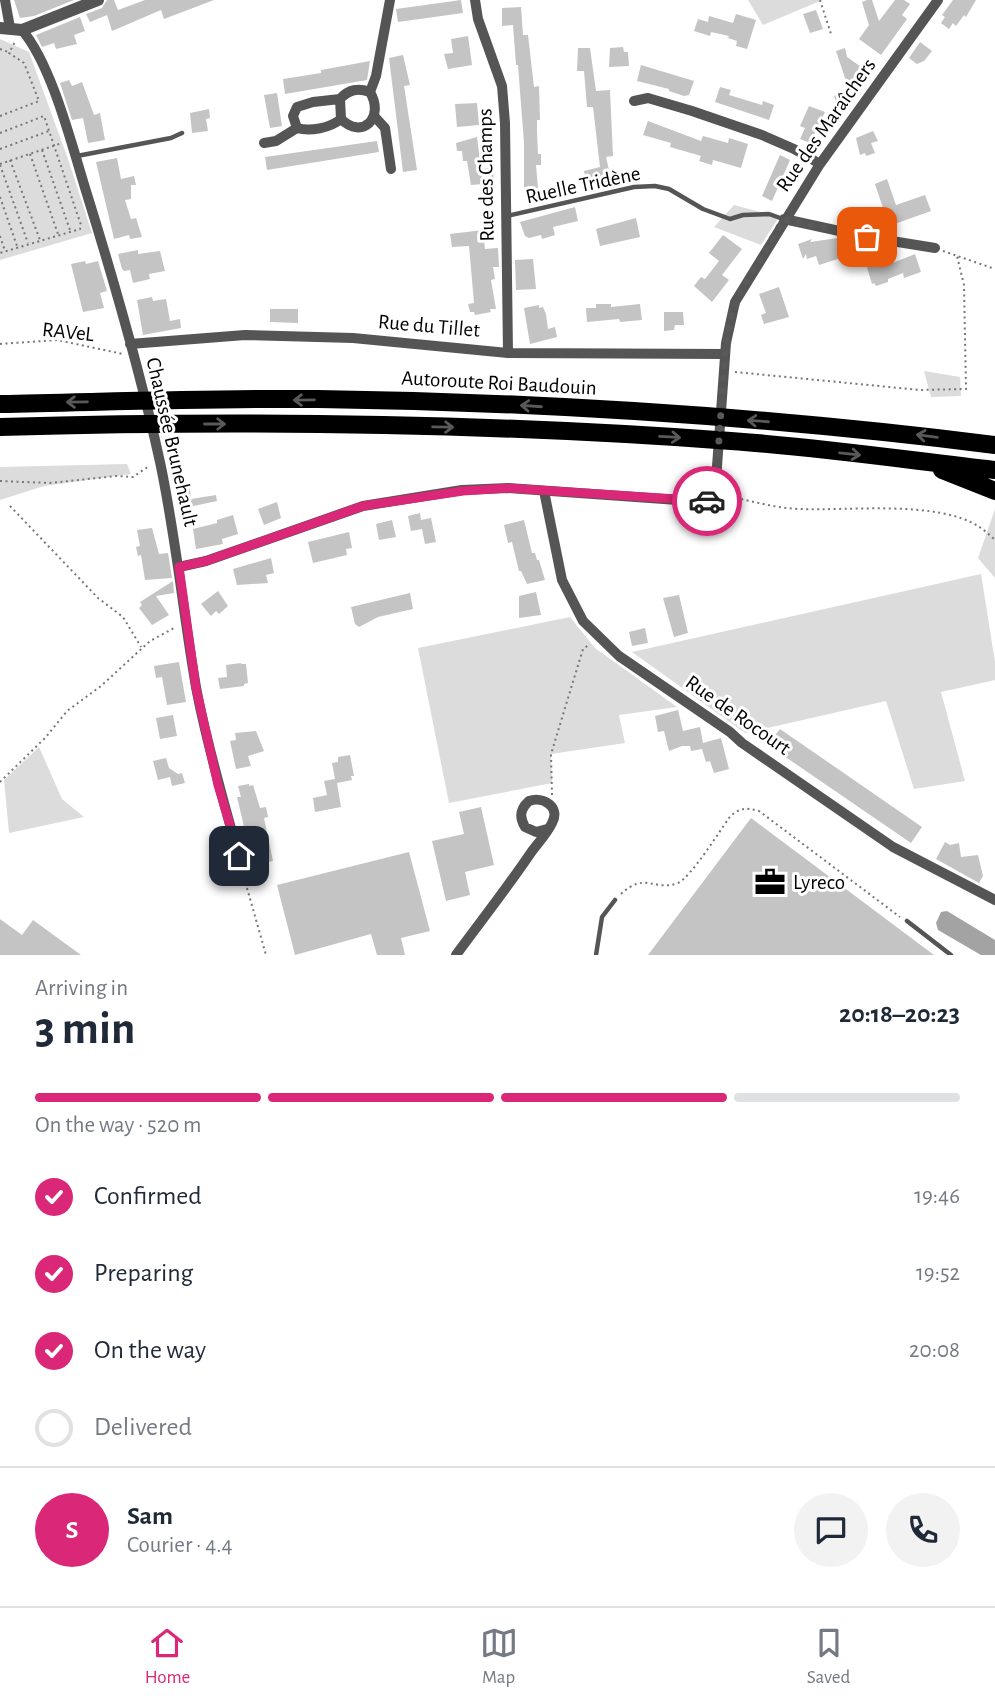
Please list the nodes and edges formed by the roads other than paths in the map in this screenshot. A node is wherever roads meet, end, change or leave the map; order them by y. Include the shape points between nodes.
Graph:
1 (5, 0) edge
2 (98, 0) edge
3 (390, 0) edge
4 (475, 0) edge
5 (938, 0) edge
6 (11, 29) edge
7 (370, 92) junction
8 (340, 99) junction
9 (634, 101) dead end
10 (375, 117) junction
11 (341, 119) junction
12 (297, 128) junction
13 (183, 133) dead end
14 (264, 143) dead end
15 (75, 157) junction
16 (820, 164) junction
17 (391, 169) dead end
18 (506, 216) junction
19 (784, 219) junction
20 (935, 248) road end
21 (130, 344) junction
22 (508, 353) junction
23 (725, 354) junction
24 (0, 404) edge
25 (0, 428) edge
26 (995, 445) edge
27 (926, 462) junction
28 (995, 470) edge
29 (544, 491) junction
30 (995, 491) edge
31 (179, 567) junction
32 (547, 830) junction
33 (244, 877) road end
34 (615, 900) road end
35 (995, 900) edge
36 (906, 921) road end
37 (456, 955) edge
38 (596, 955) edge
39 (951, 955) edge

1 - 6 street, Chaussée Brunehault
2 - 6 street
3 - 7 street
4 - 18 street, Rue des Champs via 502,86
5 - 16 street, Rue des Maraîchers
6 - 15 street, Chaussée Brunehault via 35,48
7 - 8 street via 350,90
7 - 10 street via 377,108
8 - 11 street
8 - 12 street via 297,107 293,116
9 - 16 street via 648,98 704,115 762,135
10 - 11 street via 359,128
10 - 17 street via 385,128
11 - 12 street via 306,130
12 - 14 street
13 - 15 lane
15 - 21 street, Chaussée Brunehault
16 - 19 street, Rue des Maraîchers
18 - 19 lane, Ruelle Tridène via 655,186 730,219 769,214
18 - 22 street, Rue des Champs
19 - 20 street
19 - 23 street, Rue des Maraîchers via 735,302
21 - 22 street, Rue du Tillet via 245,335 353,338
21 - 31 street, Chaussée Brunehault via 160,463
22 - 23 street, Rue du Tillet
23 - 29 street, Rue des Maraîchers via 716,480 706,502
26 -> 24 highway, Autoroute Roi Baudouin via 827,425 506,405 317,399
25 -> 27 highway via 149,424 505,428 733,441
27 - 28 highway
27 - 30 highway
29 - 31 street via 463,491 363,506
29 - 35 street, Rue de Rocourt via 562,580 583,621 599,637 893,847
31 - 33 street, Chaussée Brunehault via 196,688
32 - 32 street via 554,820 551,806 547,801 529,801 521,810 525,827
32 - 37 street
34 - 38 lane via 602,917
36 - 39 lane

